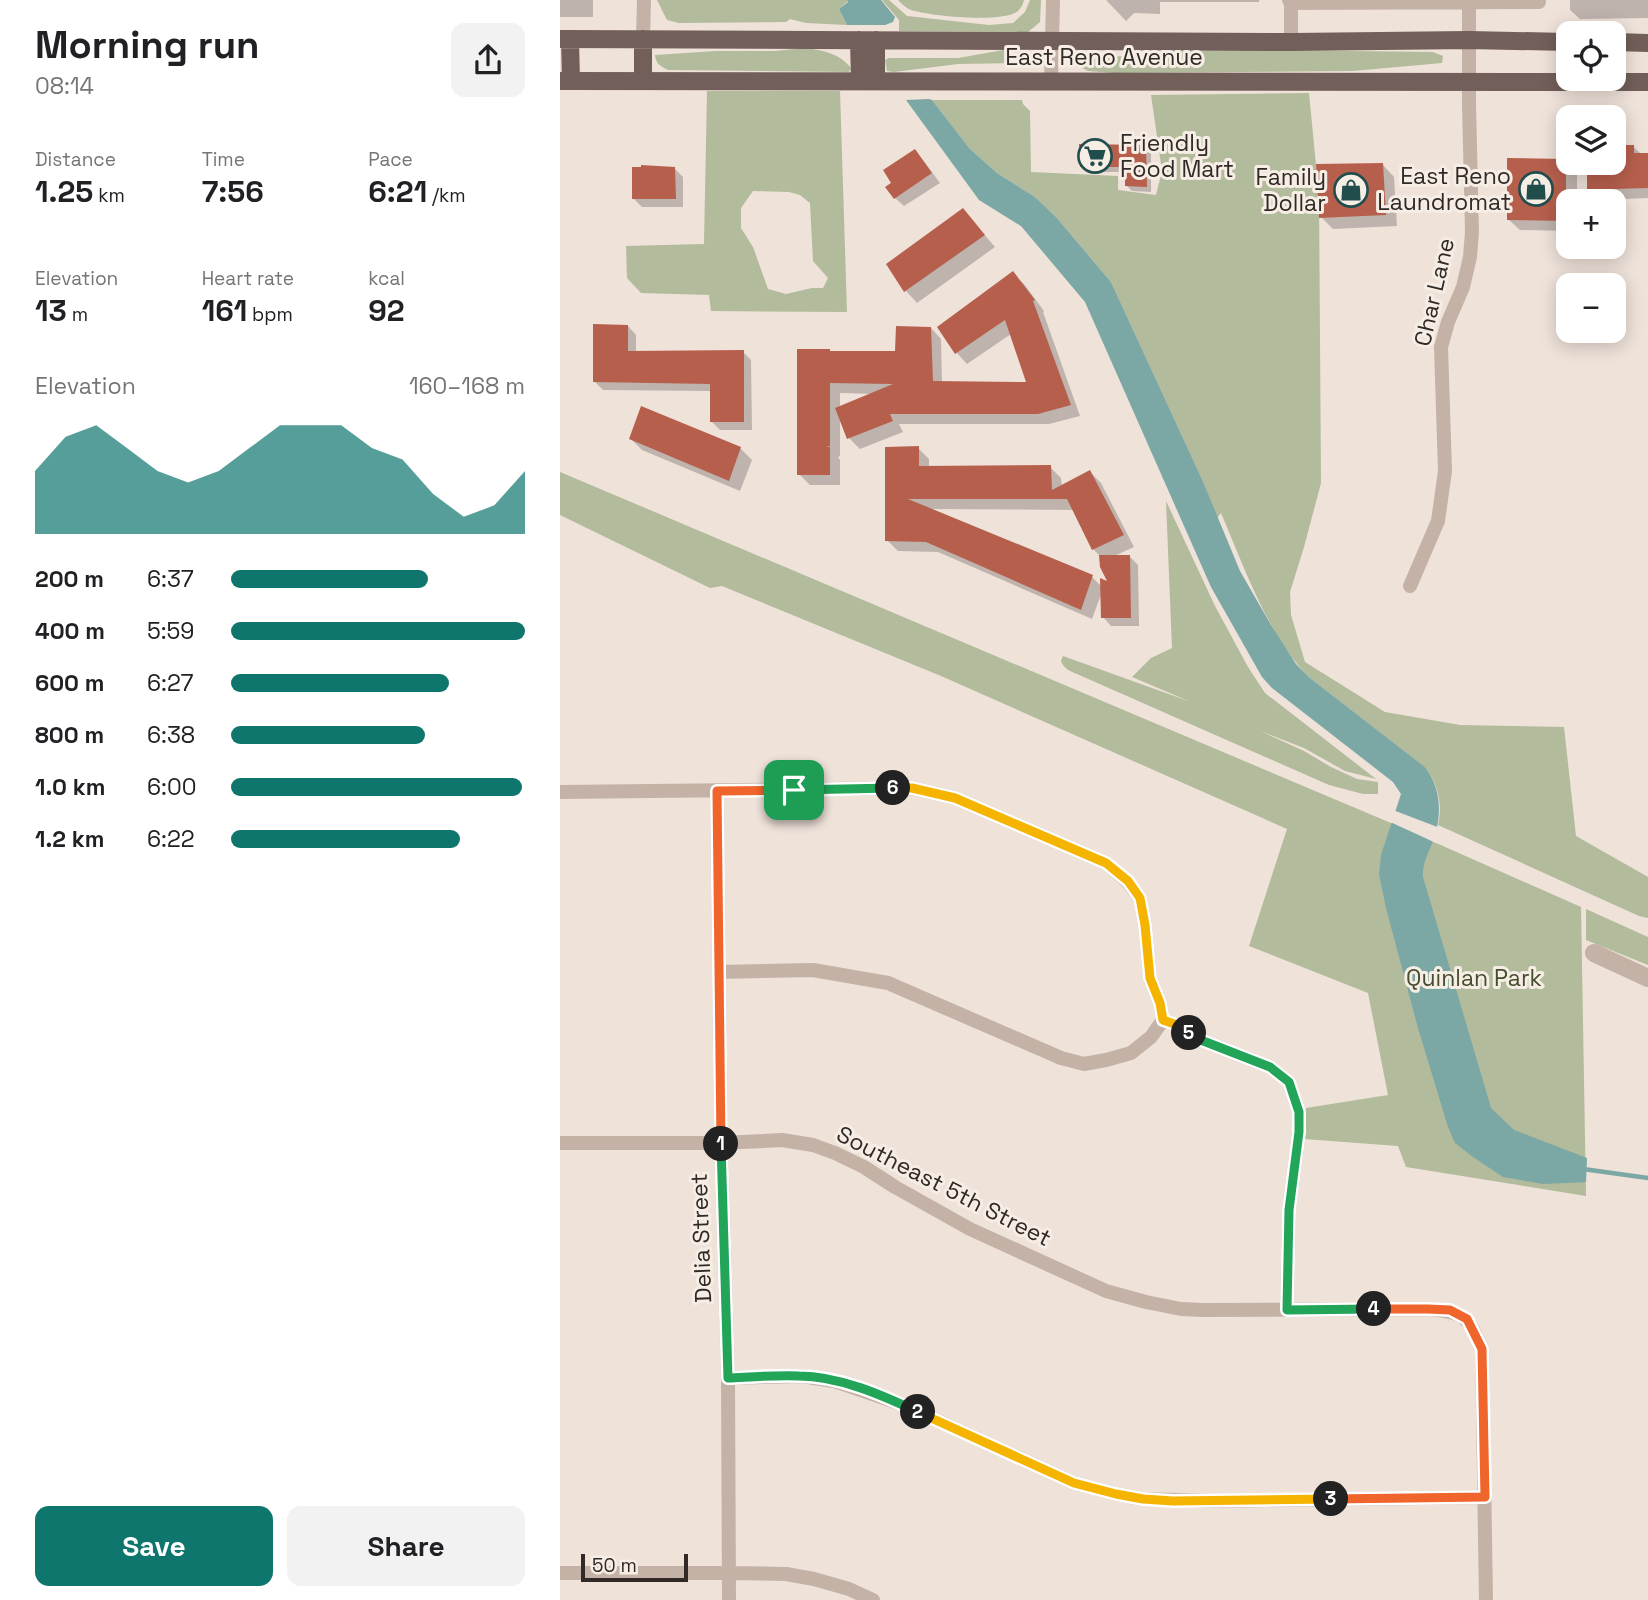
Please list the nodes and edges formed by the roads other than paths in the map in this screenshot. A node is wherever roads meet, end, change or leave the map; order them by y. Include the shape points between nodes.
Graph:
1 (644, 0) edge
2 (1052, 0) edge
3 (1539, 0) edge
4 (1290, 2) edge
5 (1469, 3) junction
6 (565, 40) edge
7 (643, 40) junction
8 (868, 40) junction
9 (1469, 40) junction
10 (1556, 41) edge
11 (1052, 42) junction
12 (1291, 42) junction
13 (1626, 43) edge
14 (1648, 43) edge
15 (565, 81) edge
16 (868, 81) junction
17 (643, 82) junction
18 (1051, 82) junction
19 (1469, 82) junction
20 (1648, 82) edge
21 (1410, 586) dead end
22 (717, 791) junction
23 (560, 792) edge
24 (1594, 953) dead end
25 (719, 972) junction
26 (1648, 978) edge
27 (1163, 1020) junction
28 (560, 1143) edge
29 (721, 1143) junction
30 (1287, 1310) junction
31 (728, 1378) junction
32 (1485, 1497) junction
33 (560, 1573) edge
34 (729, 1573) junction
35 (729, 1600) edge
36 (873, 1600) edge
37 (1486, 1600) edge

1 - 7 street
2 - 11 street
3 - 5 street
4 - 5 street
4 - 12 street
5 - 9 street, Char Lane
6 - 7 main road, East Reno Avenue
6 - 15 main road
7 - 8 main road, East Reno Avenue
7 - 17 main road
8 - 11 main road, East Reno Avenue
8 - 16 main road
9 - 10 main road, East Reno Avenue
9 - 12 main road, East Reno Avenue
9 - 19 street, Char Lane
11 - 12 main road, East Reno Avenue
11 - 18 street
13 - 14 main road
15 - 17 main road, East Reno Avenue
16 - 17 main road, East Reno Avenue
16 - 18 main road, East Reno Avenue
18 - 19 main road, East Reno Avenue
19 - 20 main road, East Reno Avenue
19 - 21 street, Char Lane via 1472,232 1463,287 1441,347 1445,471 1438,521
22 - 23 street
22 - 25 street, Delia Street
22 - 27 street via 912,788 955,798 1106,863 1140,898 1150,978
24 - 26 street
25 - 27 street via 813,970 888,983 1061,1058 1084,1063 1131,1054
25 - 29 street, Delia Street
27 - 30 street via 1270,1067 1289,1082 1299,1112 1299,1132 1289,1210
28 - 29 street, Southeast 5th Street
29 - 30 street, Southeast 5th Street via 782,1140 835,1153 970,1229 1106,1291 1181,1309
29 - 31 street, Delia Street
30 - 32 street, Southeast 5th Street via 1450,1310 1467,1319 1482,1349
31 - 32 street via 801,1376 834,1381 901,1404 1074,1483 1143,1499
31 - 34 street, Delia Street
32 - 37 street
33 - 34 street
34 - 35 street, Delia Street
34 - 36 street via 814,1579

